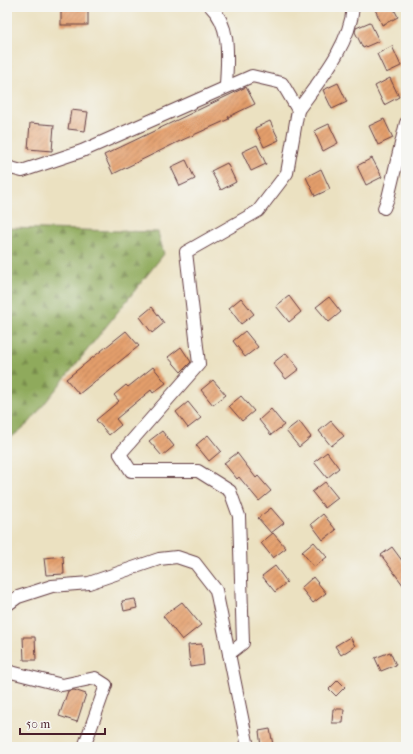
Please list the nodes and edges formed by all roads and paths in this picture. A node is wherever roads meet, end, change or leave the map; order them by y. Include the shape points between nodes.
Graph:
1 (211, 7) edge
2 (353, 7) edge
3 (226, 86) junction
4 (298, 110) junction
5 (406, 123) edge
6 (7, 167) edge
7 (384, 208) dead end
8 (7, 605) edge
9 (229, 654) junction
10 (7, 671) edge
11 (84, 747) edge
12 (248, 747) edge

1 - 3 street via 227,36
2 - 4 street via 352,19 338,53
3 - 4 street via 252,76 282,83
3 - 6 street via 82,151 22,171
4 - 9 street via 287,173 258,211 186,252 199,364 120,454 130,471 198,471 230,491 239,516 243,643
5 - 7 street
8 - 9 street via 18,597 52,586 88,583 159,559 177,557 195,563 216,590
9 - 12 street
10 - 11 street via 62,685 95,678 106,685

